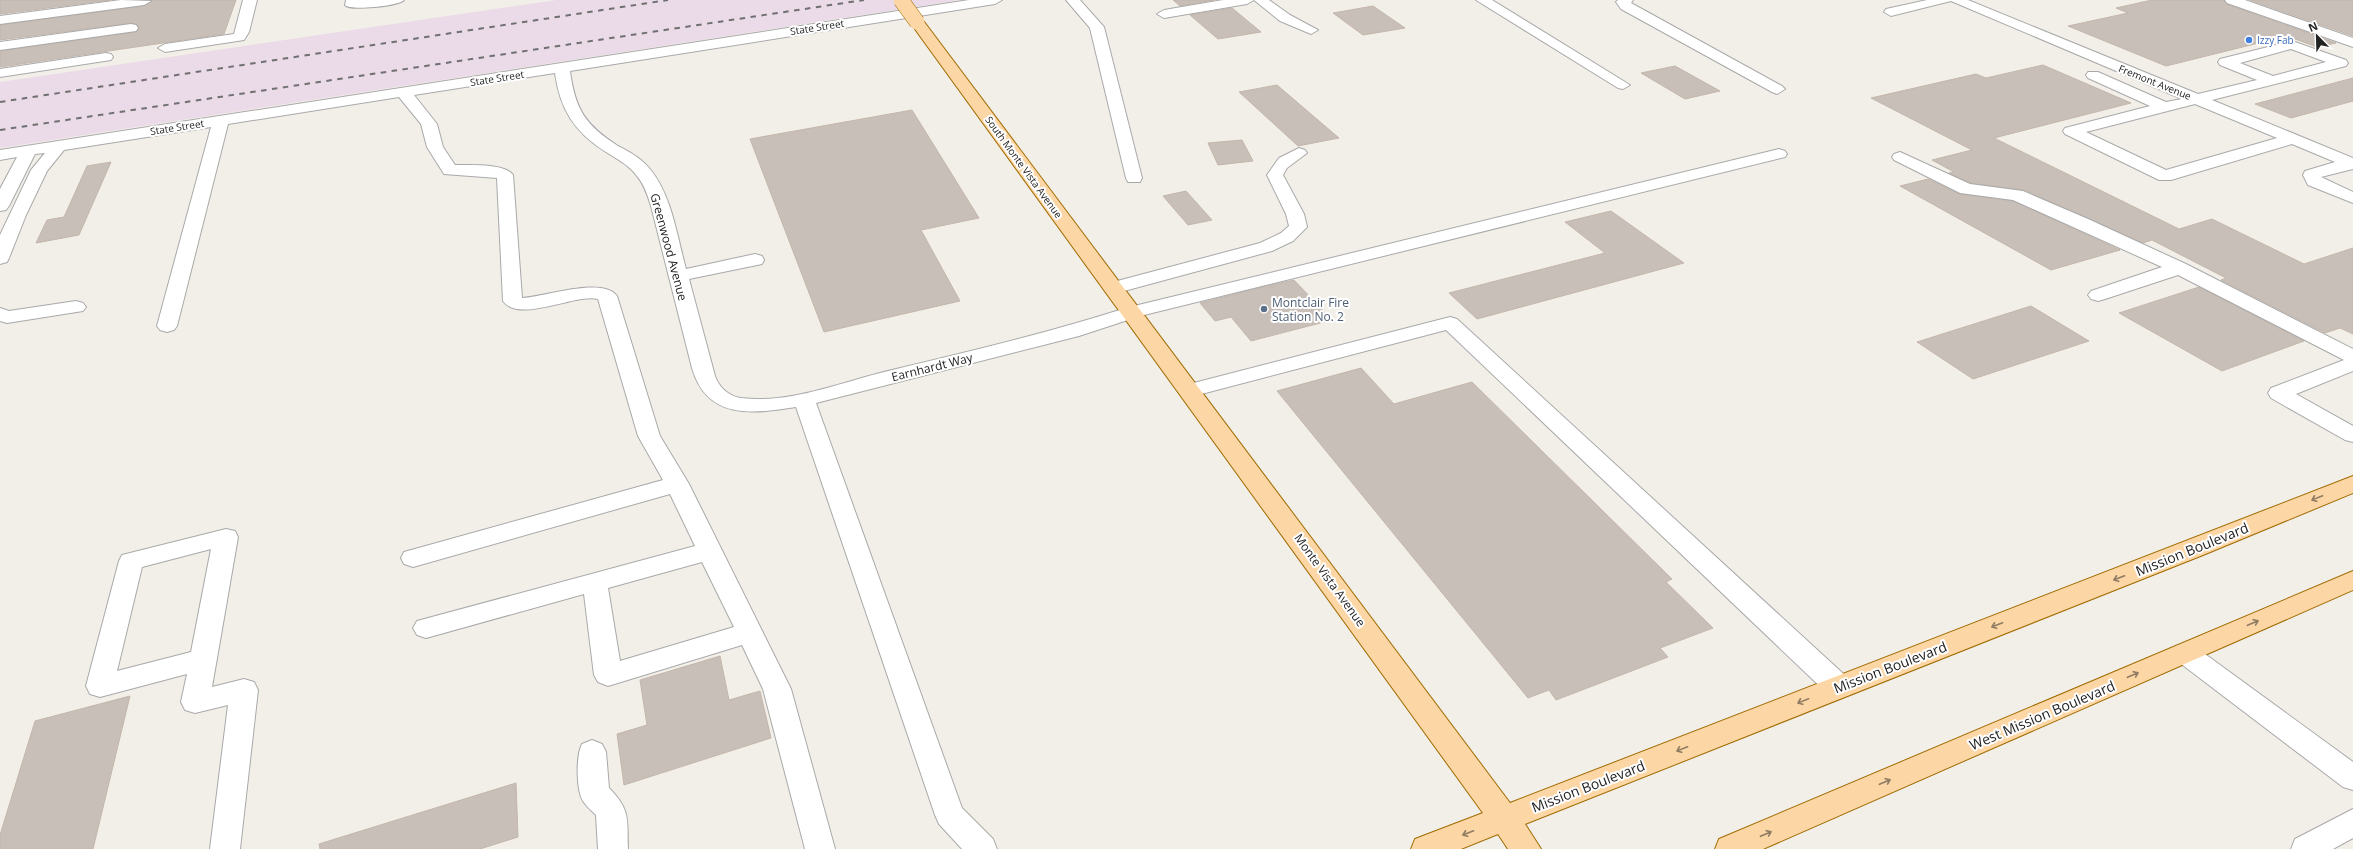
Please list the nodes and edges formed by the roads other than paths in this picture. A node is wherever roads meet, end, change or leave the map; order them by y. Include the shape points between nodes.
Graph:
1 (250, 0) edge
2 (353, 0) edge
3 (397, 0) edge
4 (901, 0) edge
5 (995, 0) edge
6 (1073, 0) edge
7 (1247, 0) edge
8 (1261, 0) edge
9 (1483, 0) edge
10 (1626, 0) edge
11 (1945, 0) edge
12 (1990, 0) edge
13 (2232, 0) edge
14 (144, 2) dead end
15 (1962, 2) edge
16 (1891, 12) dead end
17 (1164, 14) dead end
18 (0, 20) edge
19 (132, 28) dead end
20 (1311, 30) dead end
21 (2353, 42) edge
22 (0, 46) edge
23 (165, 48) dead end
24 (106, 57) dead end
25 (562, 68) junction
26 (0, 72) edge
27 (2093, 75) dead end
28 (2271, 80) junction
29 (1623, 85) dead end
30 (1777, 89) dead end
31 (402, 92) junction
32 (2195, 99) junction
33 (2164, 107) junction
34 (221, 120) junction
35 (2293, 139) junction
36 (59, 146) junction
37 (29, 150) junction
38 (1299, 153) dead end
39 (1779, 154) dead end
40 (0, 155) edge
41 (1900, 157) dead end
42 (2352, 163) edge
43 (1134, 178) dead end
44 (2353, 198) edge
45 (0, 206) edge
46 (0, 258) edge
47 (755, 260) dead end
48 (2179, 268) junction
49 (678, 276) junction
50 (1113, 288) junction
51 (2098, 295) dead end
52 (76, 307) dead end
53 (1133, 312) junction
54 (0, 314) edge
55 (167, 326) dead end
56 (2353, 357) edge
57 (2353, 364) edge
58 (1190, 391) junction
59 (804, 399) junction
60 (729, 403) joint
61 (2353, 434) edge
62 (676, 484) junction
63 (2353, 484) edge
64 (710, 551) junction
65 (413, 558) dead end
66 (2353, 580) edge
67 (595, 582) junction
68 (426, 628) dead end
69 (750, 632) junction
70 (2185, 653) junction
71 (203, 659) junction
72 (1839, 687) junction
73 (592, 752) dead end
74 (2353, 778) edge
75 (1504, 818) junction
76 (2353, 822) edge
77 (225, 849) edge
78 (613, 849) edge
79 (820, 849) edge
80 (982, 849) edge
81 (1426, 849) edge
82 (1526, 849) edge
83 (1730, 849) edge
84 (2306, 849) edge

1 - 23 street via 239,36
2 - 3 street via 352,5
4 - 50 main road, South Monte Vista Avenue, bridge
5 - 25 street, State Street
6 - 43 street via 1097,27
7 - 17 street
8 - 20 street via 1285,18
9 - 29 street
10 - 30 street via 1623,2 1626,6
11 - 16 street
12 - 15 street
13 - 21 street
14 - 18 street
15 - 32 street, Fremont Avenue
19 - 22 street
24 - 26 street
25 - 31 street, State Street
25 - 49 street, Greenwood Avenue via 566,95 573,114 588,133 636,165 651,182 660,206
27 - 33 street
28 - 28 street via 2285,77 2341,63 2292,45 2225,62
28 - 32 street
31 - 34 street, State Street
31 - 62 street via 429,124 435,147 450,170 492,171 505,175 514,301 522,304 599,292 607,296 649,436
32 - 33 street
32 - 35 street, Fremont Avenue
33 - 35 street via 2071,131 2165,176
34 - 36 street, State Street
34 - 55 street
35 - 42 street, Fremont Avenue
36 - 37 street, State Street
36 - 46 street via 39,170
37 - 40 street, State Street
37 - 45 street
38 - 50 street via 1276,169 1275,175 1297,220 1298,227 1287,237 1266,247
39 - 53 street, Earnhardt Way
41 - 48 street via 1966,189 2017,195
42 - 44 street via 2310,176 2314,181
47 - 49 street
48 - 51 street
48 - 56 street
49 - 60 street, Greenwood Avenue via 704,375 710,389
50 - 53 main road, South Monte Vista Avenue
52 - 54 street via 7,317
53 - 58 main road, Monte Vista Avenue
53 - 59 street, Earnhardt Way via 1072,332
57 - 61 street via 2279,392
58 - 72 street via 1450,323
58 - 75 main road, Monte Vista Avenue
59 - 60 street, Earnhardt Way via 764,406
59 - 80 street via 950,815
62 - 64 street
62 - 65 street
63 -> 72 main road, Mission Boulevard via 2194,549
64 - 67 street
64 - 69 street
70 -> 66 main road, West Mission Boulevard
67 - 68 street
67 - 69 street via 608,675
69 - 79 street via 778,689
70 - 74 street
83 -> 70 main road, West Mission Boulevard
71 - 71 street via 100,686 131,561 226,537
71 - 77 street via 195,702 244,690
72 -> 75 main road, Mission Boulevard
73 - 78 street via 594,793 610,810
75 -> 81 main road, Mission Boulevard
75 - 82 main road, Monte Vista Avenue
76 - 84 street

